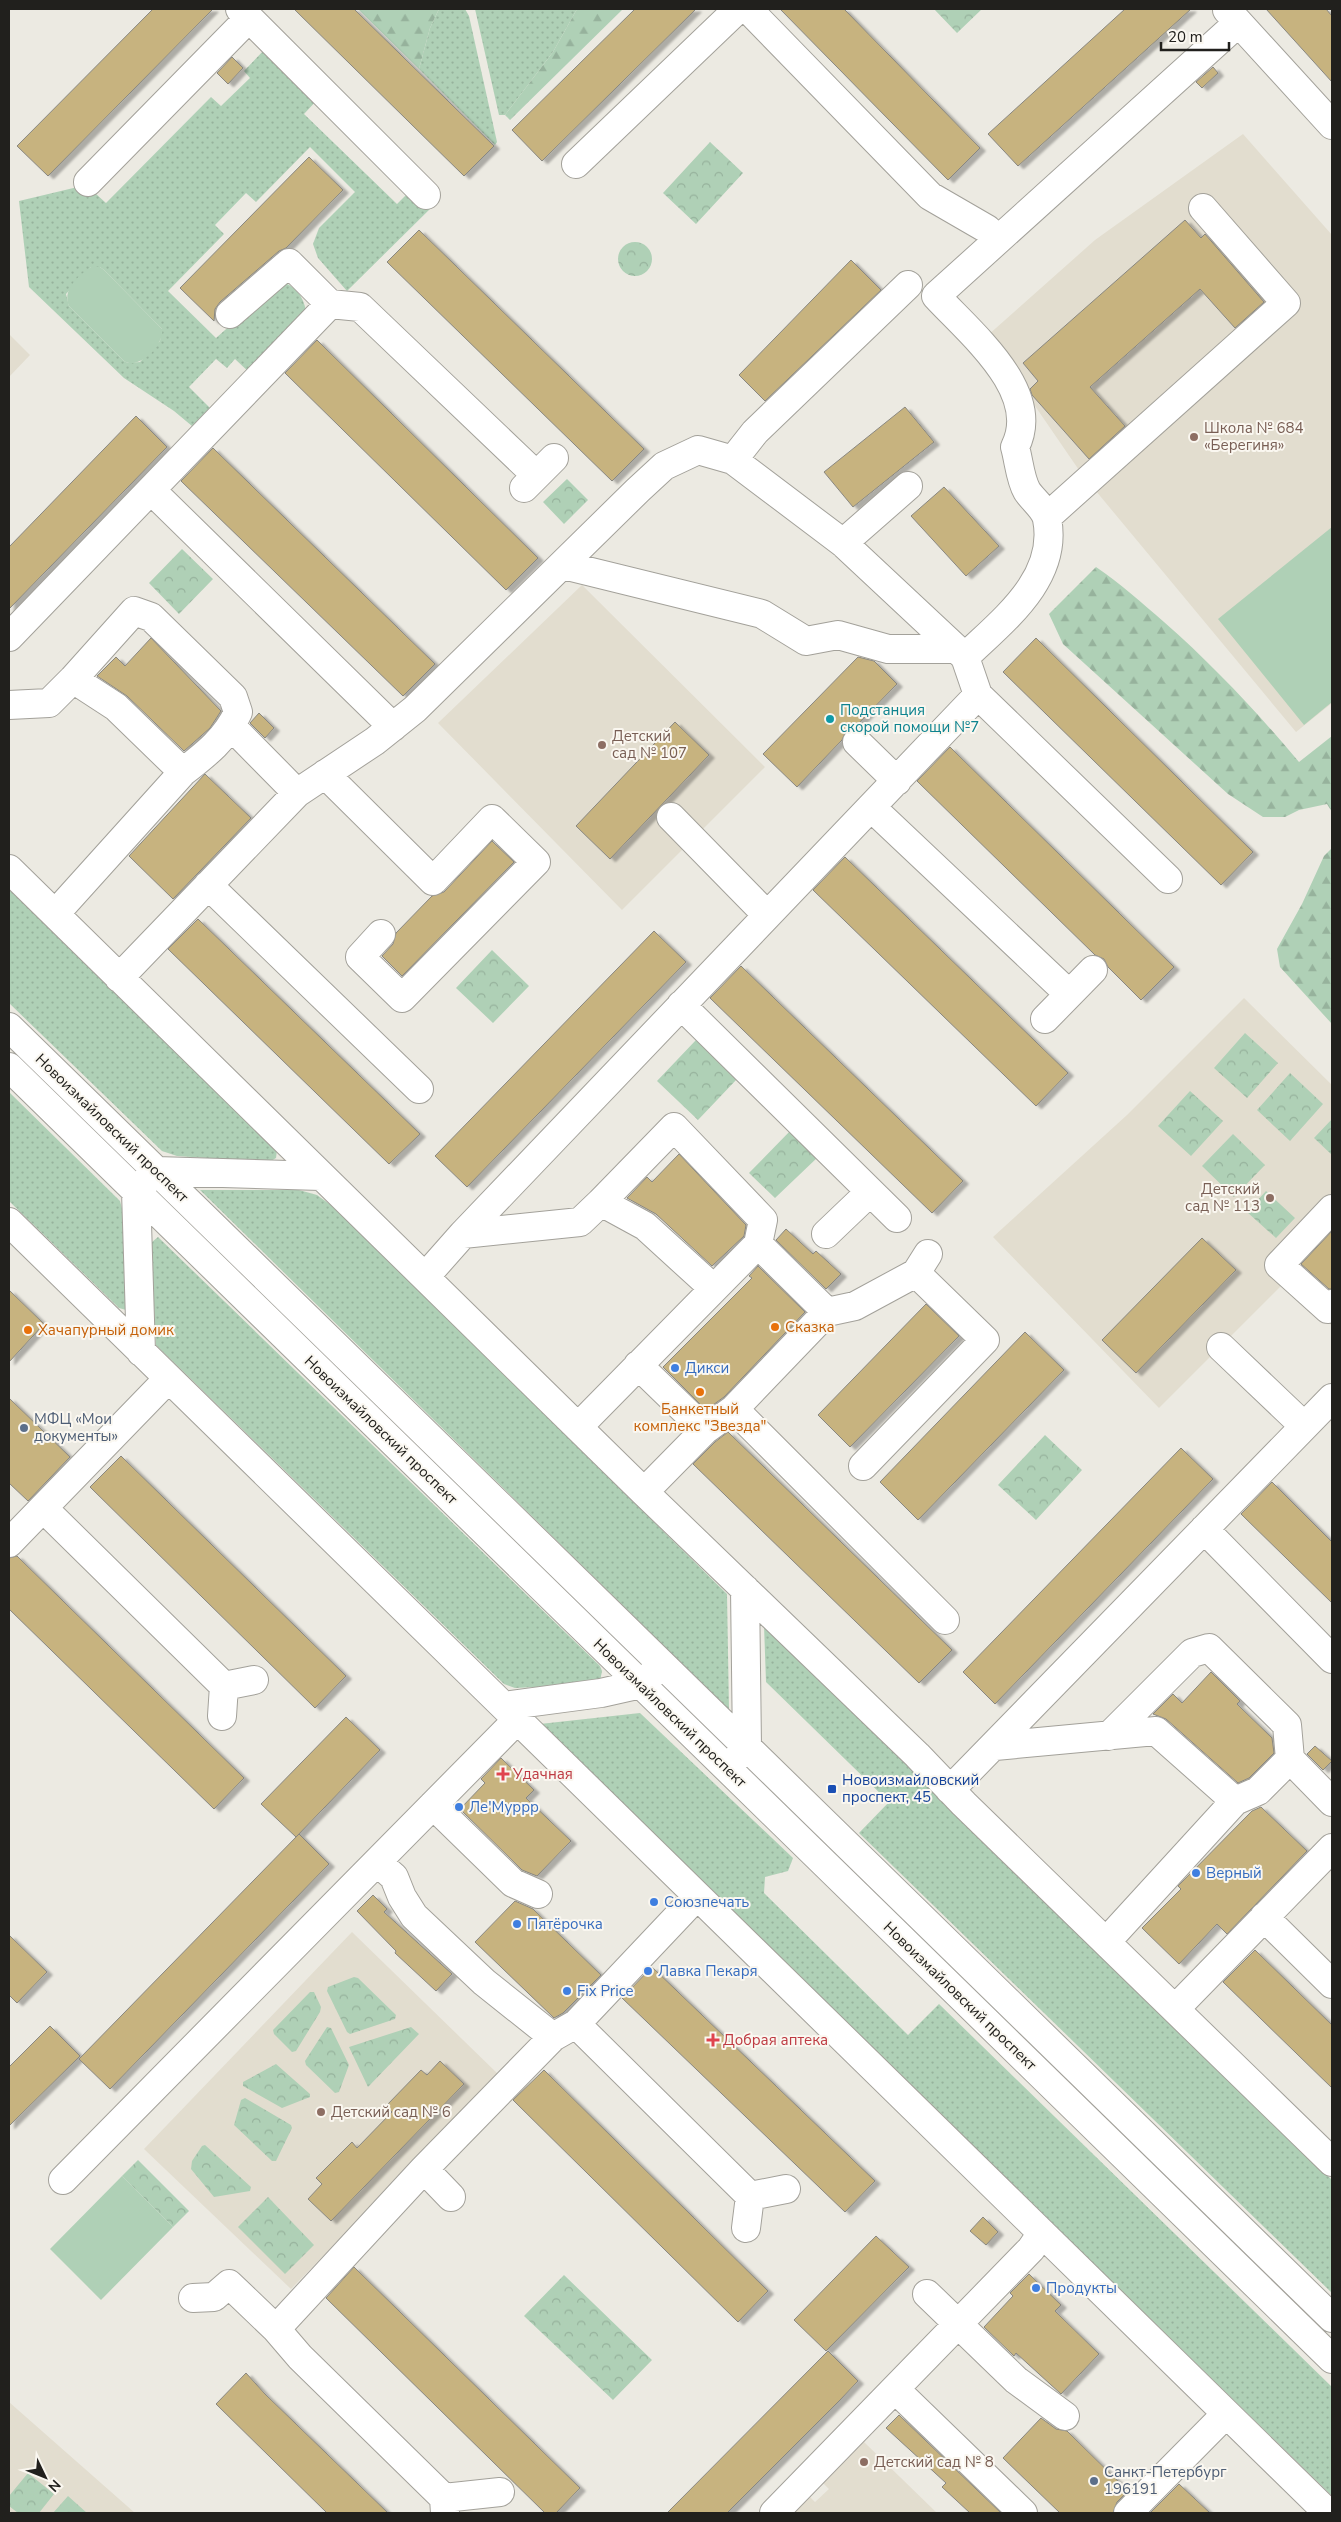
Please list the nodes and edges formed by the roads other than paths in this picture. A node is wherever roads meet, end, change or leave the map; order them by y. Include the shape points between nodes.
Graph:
1 (738, 9) edge
2 (748, 9) edge
3 (244, 13) edge
4 (1232, 16) edge
5 (1332, 126) edge
6 (576, 164) dead end
7 (88, 182) dead end
8 (426, 195) dead end
9 (1203, 208) dead end
10 (997, 240) junction
11 (908, 285) dead end
12 (330, 304) junction
13 (230, 314) dead end
14 (733, 460) junction
15 (537, 474) dead end
16 (908, 486) dead end
17 (152, 490) junction
18 (1046, 517) junction
19 (843, 543) junction
20 (563, 565) junction
21 (9, 637) edge
22 (960, 653) junction
23 (74, 679) junction
24 (978, 695) junction
25 (9, 706) edge
26 (232, 727) junction
27 (393, 727) junction
28 (857, 742) dead end
29 (183, 772) junction
30 (325, 774) junction
31 (897, 781) junction
32 (297, 793) junction
33 (872, 808) junction
34 (671, 817) dead end
35 (9, 869) edge
36 (1168, 879) dead end
37 (208, 885) junction
38 (55, 914) junction
39 (767, 915) junction
40 (381, 934) dead end
41 (1093, 970) dead end
42 (119, 978) junction
43 (1070, 994) junction
44 (681, 1005) junction
45 (1045, 1019) dead end
46 (9, 1027) edge
47 (9, 1067) edge
48 (419, 1089) dead end
49 (156, 1171) junction
50 (321, 1176) junction
51 (136, 1191) junction
52 (870, 1192) junction
53 (601, 1202) junction
54 (1332, 1209) edge
55 (897, 1218) dead end
56 (9, 1222) edge
57 (463, 1234) junction
58 (826, 1234) dead end
59 (758, 1244) junction
60 (425, 1277) junction
61 (713, 1288) junction
62 (1332, 1304) edge
63 (827, 1312) junction
64 (1221, 1347) dead end
65 (141, 1352) junction
66 (638, 1365) junction
67 (168, 1378) junction
68 (1332, 1398) edge
69 (734, 1410) junction
70 (1304, 1426) junction
71 (578, 1427) junction
72 (705, 1430) junction
73 (863, 1466) dead end
74 (644, 1492) junction
75 (43, 1508) junction
76 (1204, 1530) junction
77 (9, 1543) edge
78 (745, 1589) junction
79 (945, 1620) dead end
80 (1332, 1659) edge
81 (662, 1664) junction
82 (254, 1680) dead end
83 (641, 1684) junction
84 (224, 1686) junction
85 (511, 1713) junction
86 (222, 1716) dead end
87 (1109, 1736) junction
88 (995, 1746) junction
89 (747, 1747) junction
90 (1290, 1759) junction
91 (727, 1768) junction
92 (950, 1790) junction
93 (1235, 1801) junction
94 (1332, 1802) edge
95 (433, 1805) junction
96 (1332, 1848) edge
97 (376, 1862) junction
98 (538, 1894) dead end
99 (697, 1896) junction
100 (1264, 1916) junction
101 (1106, 1942) junction
102 (1332, 1984) edge
103 (1176, 2008) junction
104 (576, 2024) junction
105 (553, 2037) junction
106 (1332, 2162) edge
107 (424, 2169) junction
108 (63, 2180) dead end
109 (786, 2189) dead end
110 (750, 2196) junction
111 (451, 2197) dead end
112 (746, 2228) dead end
113 (1042, 2234) junction
114 (927, 2294) dead end
115 (193, 2298) dead end
116 (1332, 2318) edge
117 (958, 2325) junction
118 (276, 2329) junction
119 (1332, 2359) edge
120 (896, 2390) junction
121 (1226, 2414) junction
122 (1065, 2416) dead end
123 (500, 2492) dead end
124 (444, 2506) edge
125 (774, 2513) edge
126 (1023, 2513) edge
127 (1128, 2513) edge
128 (1328, 2513) edge

1 - 6 street
2 - 10 street via 930,196 987,229
3 - 7 street
3 - 8 street
4 - 5 street
4 - 10 street
9 - 18 street via 1286,303
10 - 18 street via 936,296 1012,382 1022,408 1021,435 1015,447 1027,490
11 - 14 street via 755,432
12 - 13 street via 289,263
12 - 15 street via 360,307
12 - 17 street
14 - 19 street
14 - 20 street via 698,450 664,466
16 - 19 street
17 - 21 street
17 - 27 street via 321,672
18 - 22 street via 1045,559 1023,601
19 - 22 street
20 - 22 street via 762,614 806,641 838,635 888,649
20 - 27 street
22 - 24 street
23 - 25 street via 48,702
23 - 26 street via 134,611 151,617 233,697 238,712
23 - 29 street via 116,707
24 - 31 street
24 - 36 street
26 - 29 street
26 - 32 street
27 - 30 street
28 - 31 street
29 - 38 street
30 - 32 street
30 - 40 street via 433,881 492,819 536,862 402,998 360,957
31 - 33 street
32 - 37 street
33 - 39 street
33 - 43 street
34 - 39 street
35 - 38 street
37 - 42 street
37 - 48 street
38 - 42 street
39 - 44 street
41 - 43 street
42 - 50 street
43 - 45 street
44 - 52 street
44 - 57 street
46 - 49 street, Новоизмайловский проспект
47 - 51 street, Новоизмайловский проспект
49 - 50 street
49 - 51 street
49 - 81 street, Новоизмайловский проспект
50 - 60 street
51 - 65 street
51 - 83 street, Новоизмайловский проспект
52 - 55 street
52 - 58 street
53 - 57 street via 580,1222
53 - 59 street via 674,1127 764,1220
53 - 61 street via 644,1226
54 - 62 street via 1279,1265 1328,1309
56 - 65 street
57 - 60 street
59 - 61 street
59 - 63 street
60 - 71 street
61 - 66 street
63 - 69 street
63 - 73 street via 855,1306 922,1264 985,1340
64 - 70 street
65 - 67 street
66 - 71 street
66 - 72 street
67 - 75 street
67 - 85 street
68 - 70 street
69 - 72 street
69 - 79 street
70 - 76 street
71 - 74 street
72 - 74 street
74 - 78 street
75 - 77 street
75 - 84 street
76 - 80 street
76 - 88 street
78 - 89 street
78 - 92 street
81 - 83 street
81 - 89 street, Новоизмайловский проспект
82 - 84 street
83 - 85 street
83 - 91 street, Новоизмайловский проспект
84 - 86 street
85 - 95 street
85 - 99 street
87 - 88 street
87 - 90 street via 1192,1653 1209,1648 1287,1725
87 - 93 street via 1156,1731
88 - 92 street
89 - 91 street
89 - 116 street, Новоизмайловский проспект
90 - 93 street via 1258,1791
90 - 94 street
91 - 119 street, Новоизмайловский проспект
92 - 101 street
93 - 101 street
95 - 97 street
95 - 98 street via 513,1883
96 - 100 street
97 - 105 street via 394,1877 414,1916 484,1982
97 - 108 street
99 - 104 street
99 - 113 street
100 - 102 street
100 - 103 street
101 - 103 street
103 - 106 street
104 - 105 street
104 - 110 street
105 - 107 street
107 - 111 street
107 - 118 street
109 - 110 street
110 - 112 street
113 - 117 street
113 - 121 street
114 - 117 street
115 - 118 street via 214,2297 229,2284
117 - 120 street
117 - 122 street via 1016,2380
118 - 124 street
120 - 125 street
120 - 126 street
121 - 127 street
121 - 128 street
123 - 124 street

